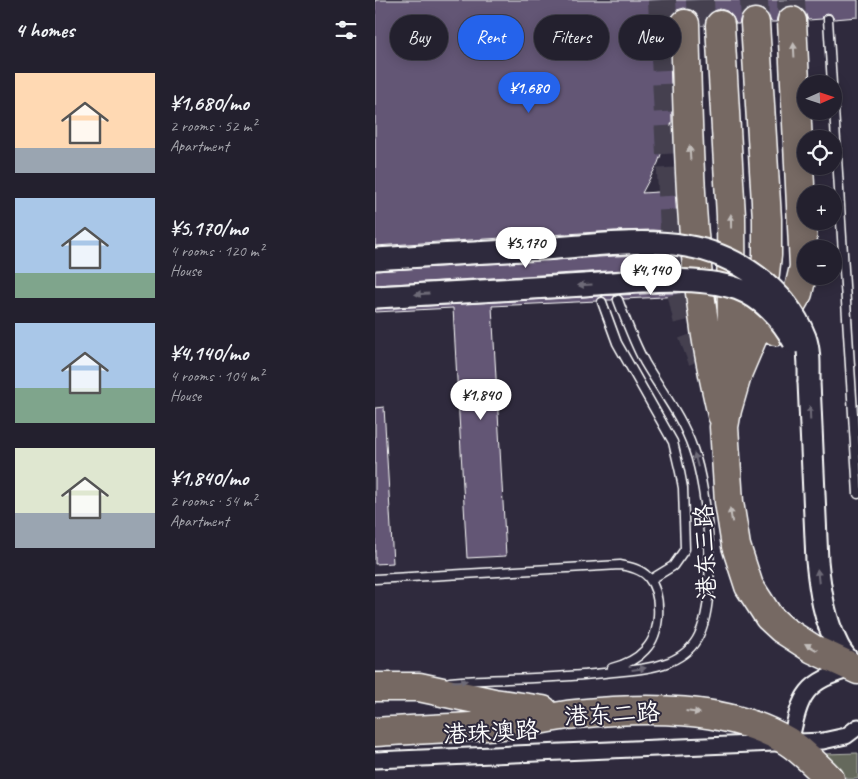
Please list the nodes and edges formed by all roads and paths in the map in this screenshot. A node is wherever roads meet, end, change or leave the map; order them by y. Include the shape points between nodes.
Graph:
1 (828, 19) dead end
2 (831, 75) edge
3 (835, 120) edge
4 (375, 259) edge
5 (375, 297) edge
6 (619, 300) dead end
7 (602, 302) dead end
8 (809, 382) junction
9 (731, 393) junction
10 (724, 427) junction
11 (858, 494) edge
12 (375, 578) edge
13 (649, 580) junction
14 (856, 669) edge
15 (588, 675) junction
16 (384, 686) edge
17 (575, 714) junction
18 (858, 727) edge
19 (375, 732) edge
20 (790, 743) junction
21 (375, 760) edge
22 (830, 779) edge

1 - 2 lane
3 - 11 lane
4 - 8 main road, bridge via 636,244 695,248 717,254 761,278 782,299 797,320 805,339
8 -> 5 main road, bridge via 801,353 767,306 738,289 718,284 638,282
15 -> 6 lane, 港东三路 via 656,666 681,656 699,637 709,595 707,522 693,449 679,416 633,339
7 - 13 lane via 617,343 673,442 681,472 685,549 673,566
14 -> 8 main road via 832,633 819,586
9 -> 9 highway via 777,329 798,292 804,267 773,22 767,255 763,292 755,332
9 - 10 highway
10 - 10 highway via 733,334 731,216 702,25 690,159 704,323
14 -> 10 highway via 813,649 782,629 769,617 749,586 736,546 729,502
12 - 13 lane via 620,565 640,571
13 - 15 lane via 655,591 657,621 647,649 622,666
14 - 20 street via 825,678 809,689 798,706
16 -> 15 lane, 港东三路
16 - 17 highway via 431,688 494,703
17 - 19 highway, 港东二路 via 514,724
17 -> 20 highway, 港东二路 via 683,711 744,722
18 - 20 street, 港珠澳路 via 847,736 832,740
20 - 21 street, 港珠澳路
20 - 22 highway, 港东二路

